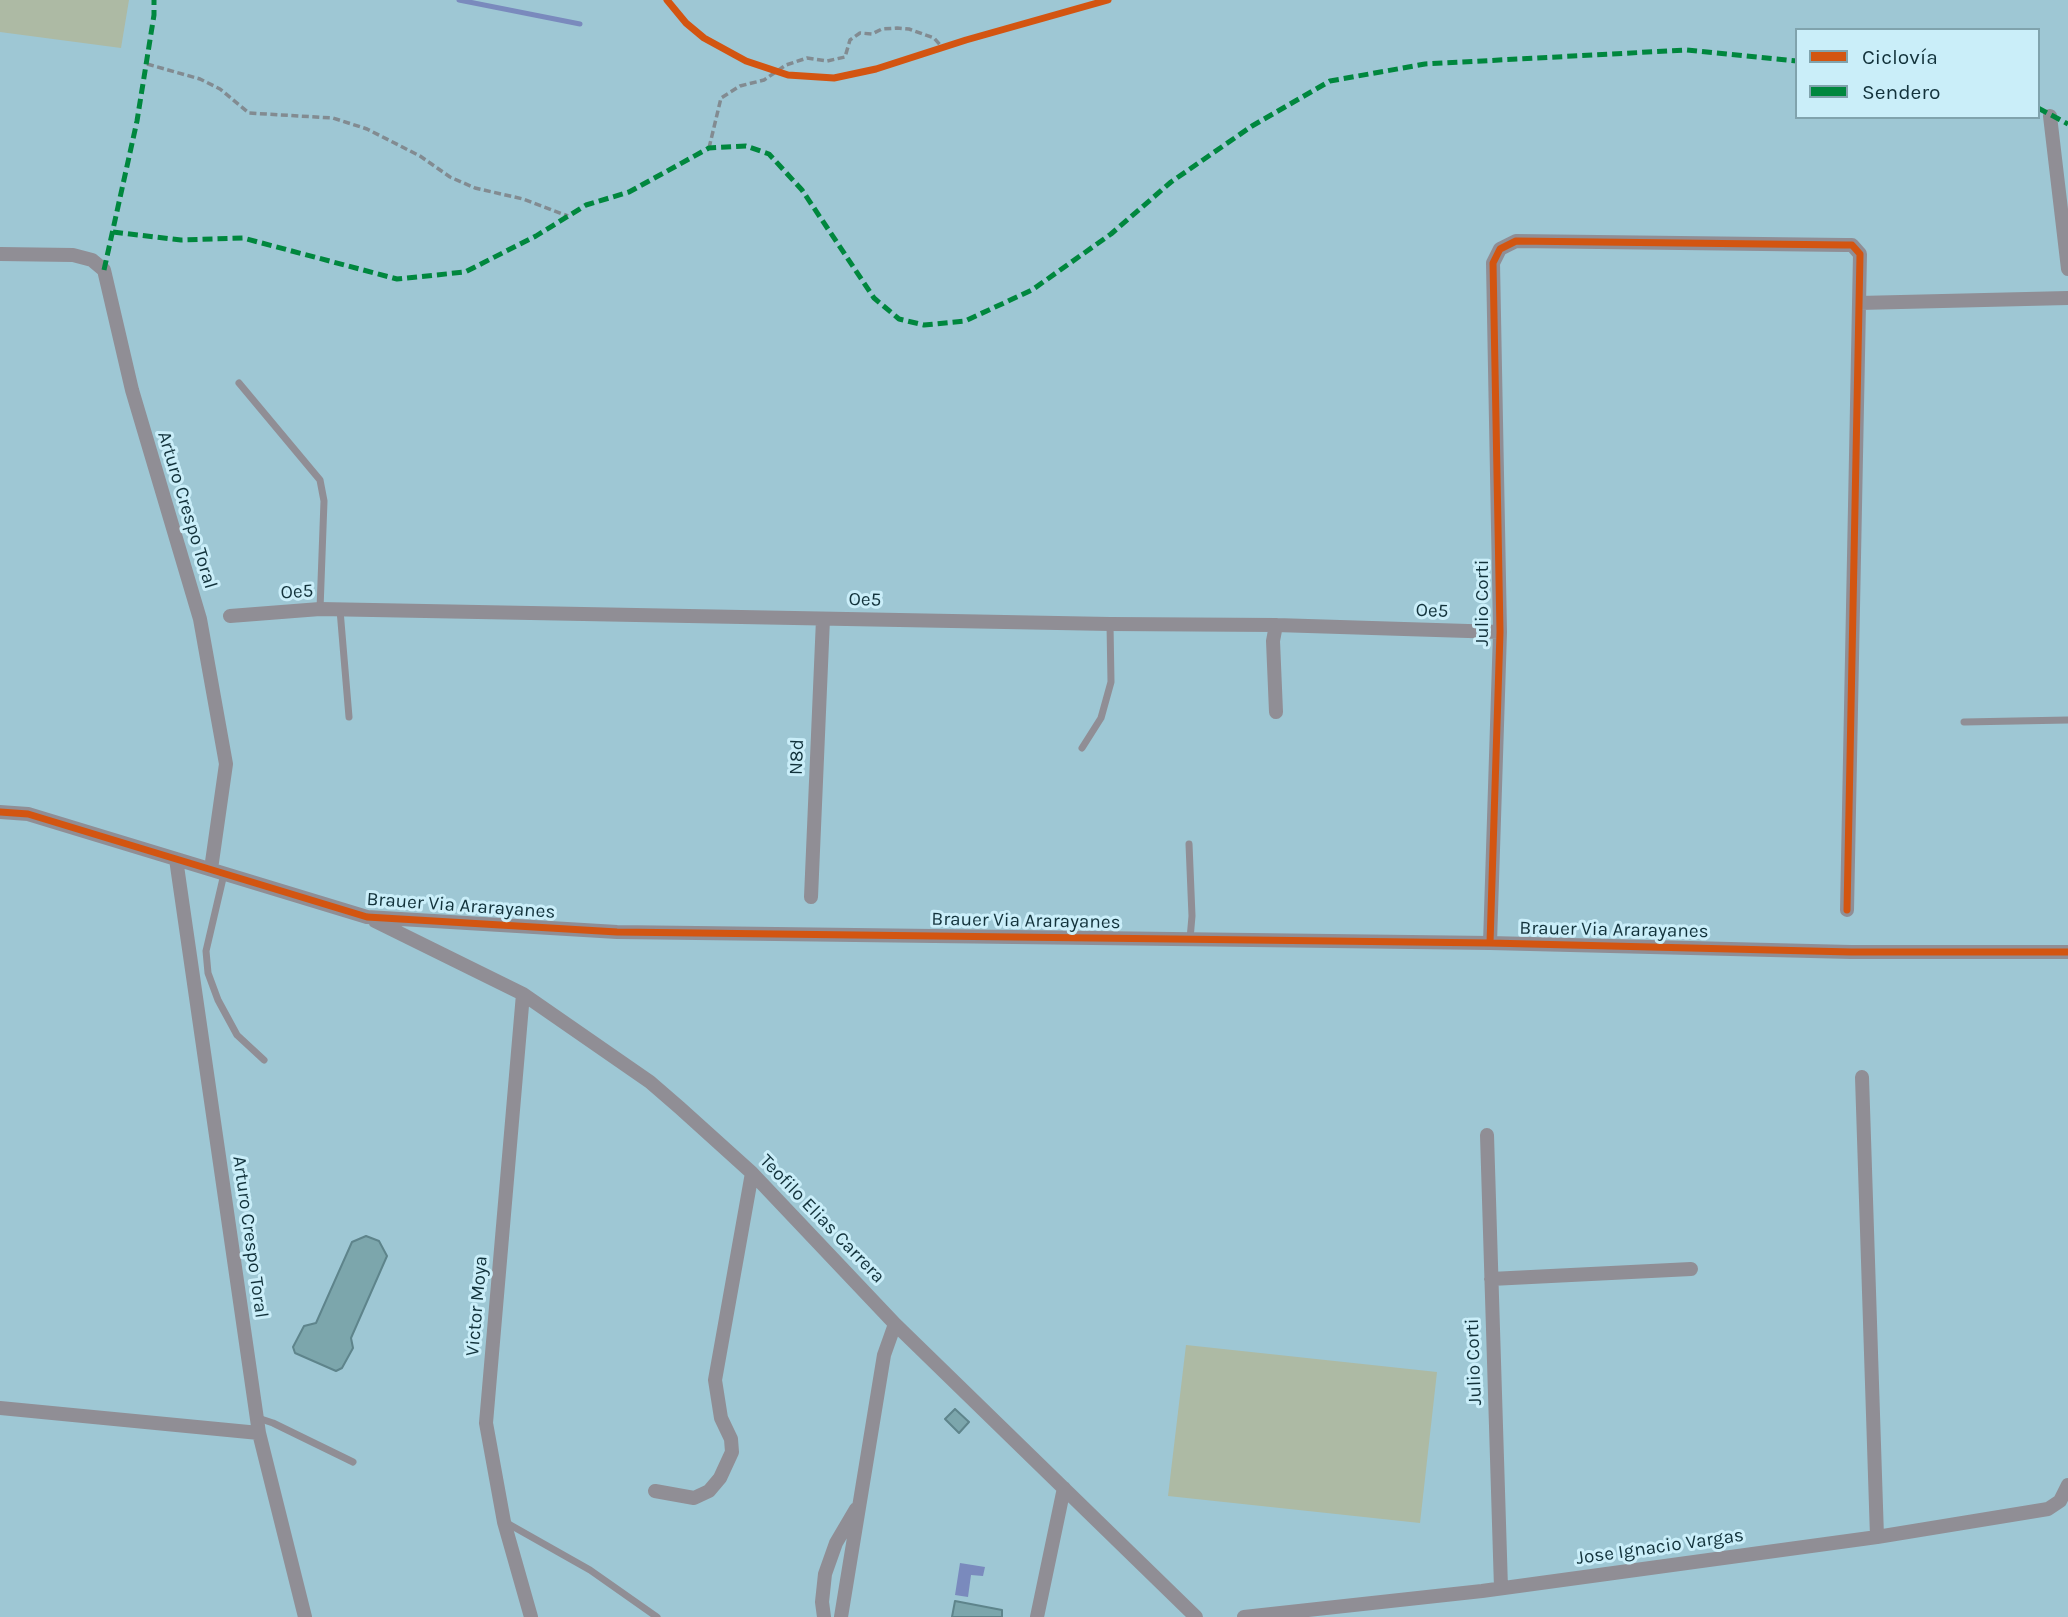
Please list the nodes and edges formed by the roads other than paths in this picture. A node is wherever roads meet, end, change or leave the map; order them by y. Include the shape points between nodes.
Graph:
1 (2050, 116) dead end
2 (0, 254) edge
3 (2068, 269) edge
4 (2068, 298) edge
5 (1858, 303) junction
6 (239, 383) dead end
7 (320, 609) junction
8 (340, 609) junction
9 (230, 616) dead end
10 (823, 619) junction
11 (1110, 624) junction
12 (1276, 625) junction
13 (1500, 632) junction
14 (1276, 712) dead end
15 (349, 718) dead end
16 (2068, 720) edge
17 (1964, 722) dead end
18 (1082, 748) dead end
19 (0, 812) edge
20 (1189, 844) dead end
21 (176, 859) junction
22 (218, 871) junction
23 (811, 897) dead end
24 (1847, 910) dead end
25 (367, 917) junction
26 (1190, 939) junction
27 (1490, 943) junction
28 (2068, 952) edge
29 (523, 994) junction
30 (264, 1060) dead end
31 (1862, 1077) dead end
32 (1487, 1135) dead end
33 (752, 1173) junction
34 (1691, 1269) dead end
35 (1490, 1279) junction
36 (895, 1324) junction
37 (0, 1408) edge
38 (258, 1425) junction
39 (353, 1462) dead end
40 (2068, 1485) edge
41 (1064, 1489) junction
42 (655, 1491) dead end
43 (859, 1505) junction
44 (504, 1522) junction
45 (1877, 1537) junction
46 (1501, 1588) junction
47 (305, 1617) edge
48 (531, 1617) edge
49 (657, 1617) edge
50 (824, 1617) edge
51 (841, 1617) edge
52 (1037, 1617) edge
53 (1196, 1617) edge
54 (1244, 1617) edge

1 - 3 street
2 - 22 street, Arturo Crespo Toral via 73,255 92,260 104,270 132,390 200,619 226,764
4 - 5 street
5 - 13 street, Julio Corti via 1862,260 1852,245 1516,241 1500,249 1493,262
5 - 24 street
6 - 7 lane via 320,480 324,501
7 - 8 street, Oe5
7 - 9 street, Oe5
8 - 10 street, Oe5
8 - 15 lane
10 - 11 street, Oe5
10 - 23 street, N8d
11 - 12 street, Oe5
11 - 18 lane via 1111,682 1101,718
12 - 13 street, Oe5
12 - 14 street
13 - 27 street, Julio Corti
16 - 17 lane
19 - 21 street, Brauer Via Ararayanes via 29,814
20 - 26 lane
21 - 22 street, Brauer Via Ararayanes
21 - 38 street, Arturo Crespo Toral
22 - 25 street, Brauer Via Ararayanes
22 - 30 lane via 206,951 208,973 237,1035
25 - 26 street, Brauer Via Ararayanes via 617,932
25 - 29 street, Teofilo Elias Carrera
26 - 27 street, Brauer Via Ararayanes
27 - 28 street, Brauer Via Ararayanes
29 - 33 street, Teofilo Elias Carrera via 650,1082
29 - 44 street, Victor Moya via 486,1423
31 - 45 street
32 - 35 street, Julio Corti
33 - 36 street, Teofilo Elias Carrera
33 - 42 street via 715,1380 732,1452 709,1492 694,1498
34 - 35 street
35 - 46 street, Julio Corti
36 - 41 street, Teofilo Elias Carrera
36 - 43 street via 884,1356
37 - 38 street
38 - 39 lane via 273,1423
38 - 47 street, Arturo Crespo Toral
40 - 45 street, Jose Ignacio Vargas via 2060,1501 2048,1509
41 - 52 street
41 - 53 street, Teofilo Elias Carrera
43 - 50 street via 844,1526 825,1574
43 - 51 street
44 - 48 street, Victor Moya
44 - 49 lane via 590,1570
45 - 46 street, Jose Ignacio Vargas
46 - 54 street, Jose Ignacio Vargas

